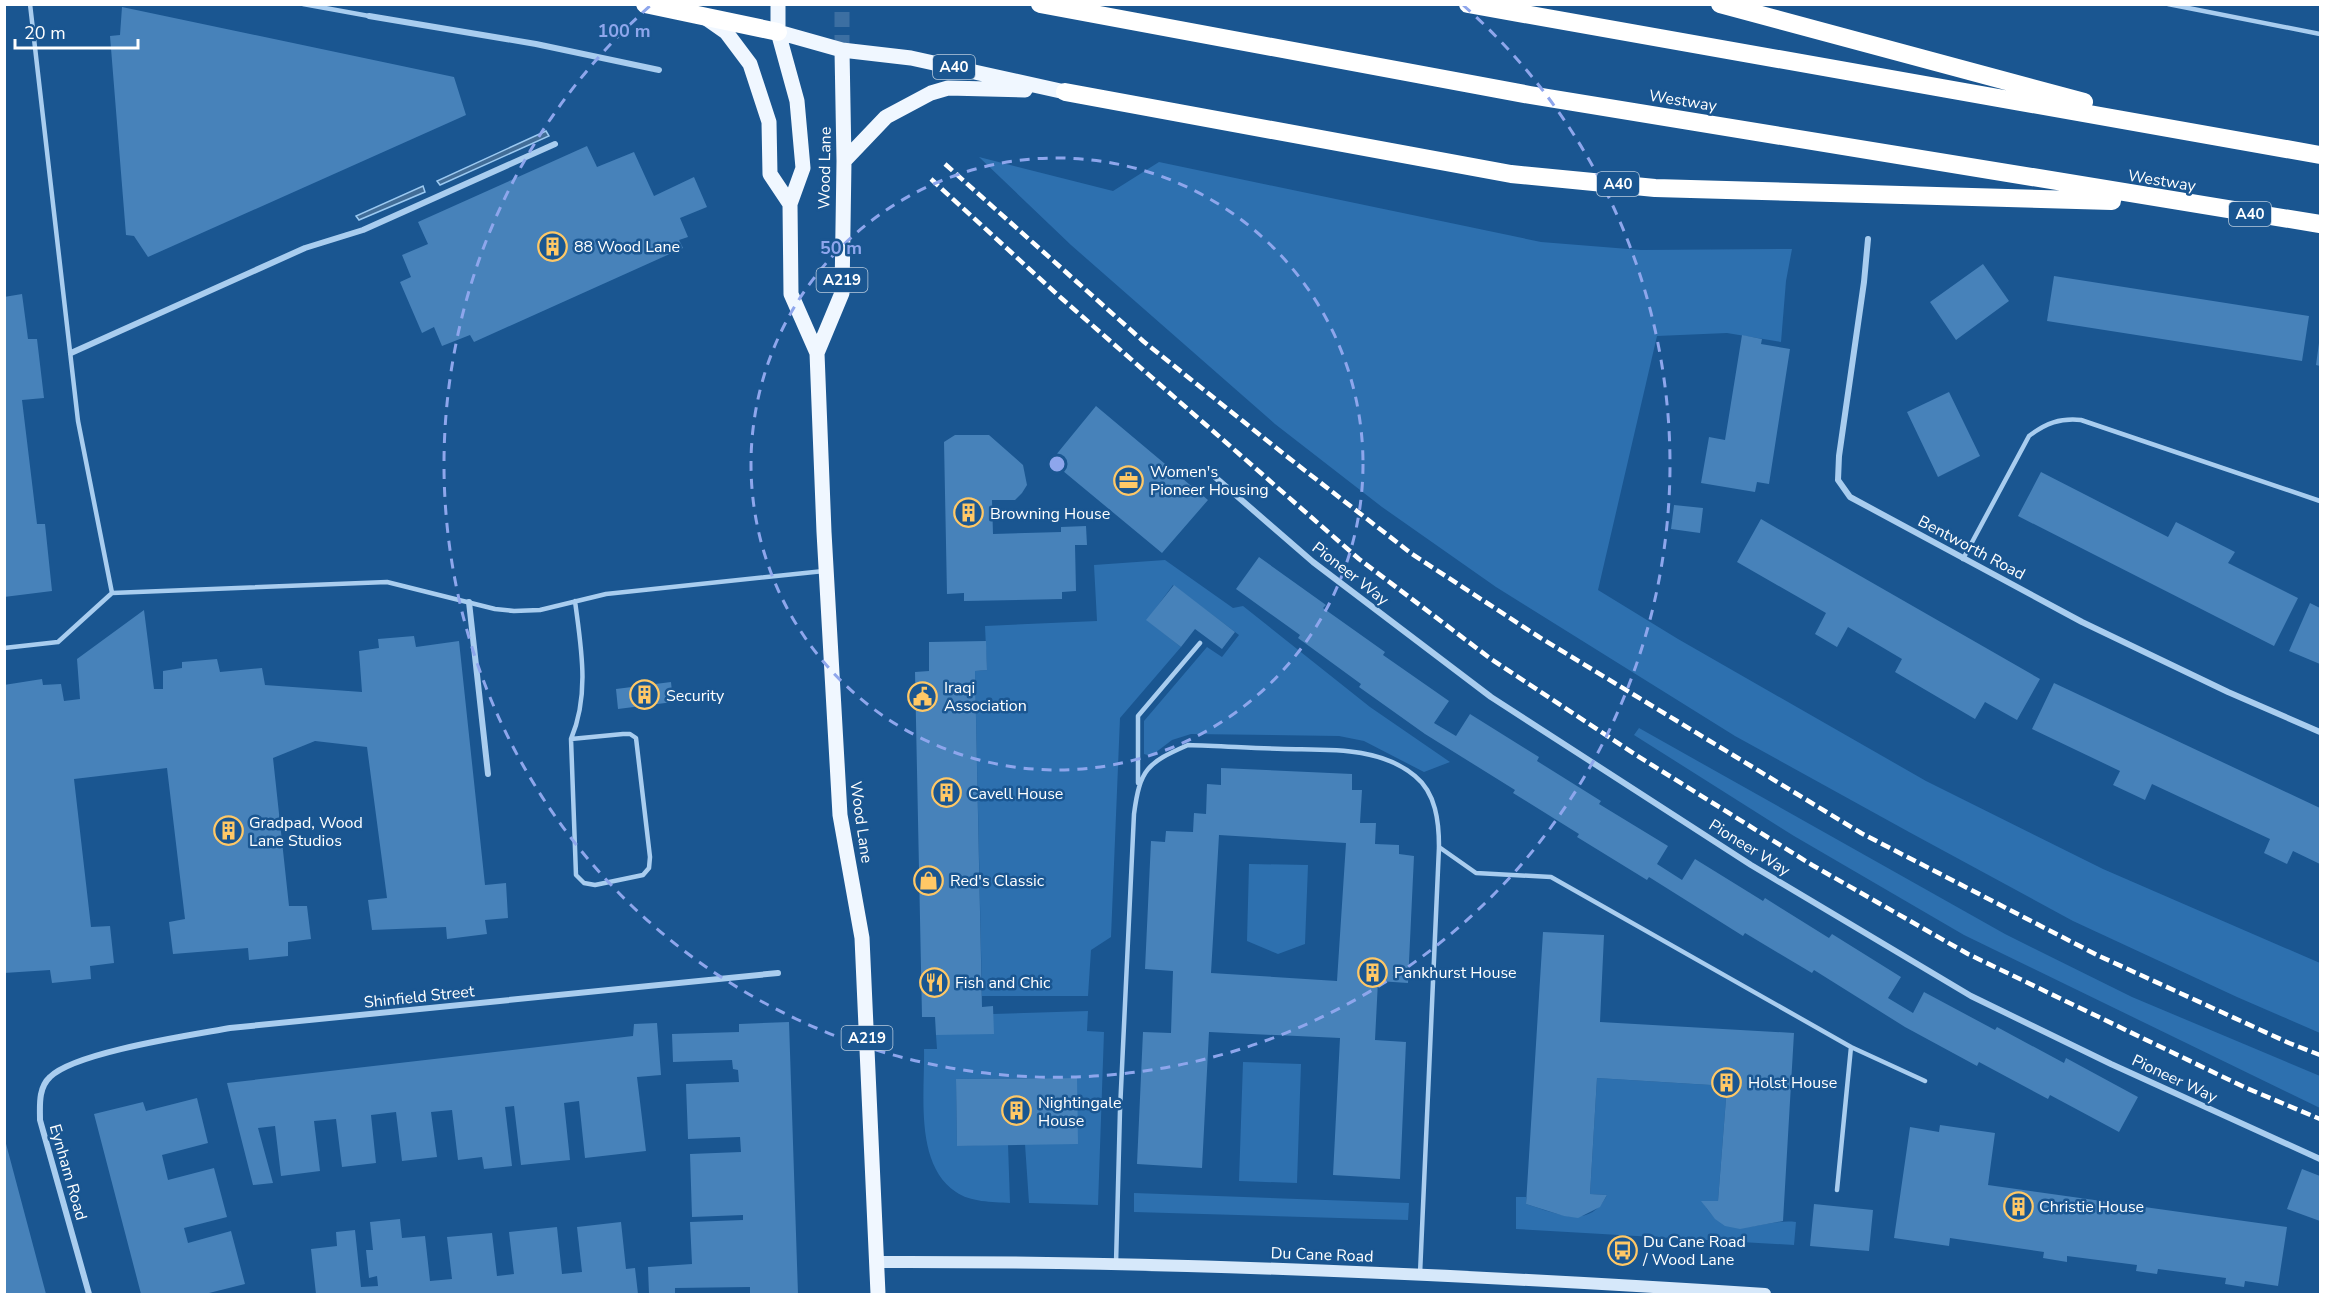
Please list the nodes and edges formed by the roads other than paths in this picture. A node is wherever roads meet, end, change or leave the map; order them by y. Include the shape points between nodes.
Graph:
1 (30, 4) edge
2 (303, 4) edge
3 (645, 4) edge
4 (778, 4) edge
5 (1040, 4) edge
6 (1468, 4) edge
7 (1720, 4) edge
8 (2168, 4) edge
9 (369, 16) joint
10 (704, 17) junction
11 (778, 32) junction
12 (2320, 34) edge
13 (842, 50) junction
14 (659, 70) dead end
15 (1065, 92) junction
16 (2193, 131) junction
17 (555, 144) dead end
18 (2320, 155) edge
19 (844, 161) junction
20 (2179, 203) junction
21 (790, 204) junction
22 (2320, 224) edge
23 (1868, 238) dead end
24 (70, 353) junction
25 (817, 353) junction
26 (1215, 477) dead end
27 (2320, 501) edge
28 (1963, 559) junction
29 (826, 571) junction
30 (111, 593) junction
31 (575, 601) junction
32 (469, 602) junction
33 (1200, 643) dead end
34 (4, 648) edge
35 (2320, 732) edge
36 (572, 738) junction
37 (488, 774) dead end
38 (1137, 786) junction
39 (1439, 847) junction
40 (778, 973) dead end
41 (1851, 1047) junction
42 (66, 1066) joint
43 (1925, 1081) dead end
44 (2320, 1160) edge
45 (1837, 1190) dead end
46 (878, 1262) junction
47 (1116, 1264) junction
48 (1420, 1275) junction
49 (89, 1294) edge
50 (878, 1294) edge
51 (1765, 1294) edge

1 - 24 lane
2 - 9 lane
3 - 10 highway, A40
4 - 11 main road, Wood Lane / A219
5 - 20 highway, Westway / A40 via 1530,95
6 - 16 highway
7 - 16 highway
8 - 12 lane
9 - 14 street via 536,44
10 - 11 highway, A40
10 - 21 main road, Wood Lane / A40 via 726,32 750,64 769,122 770,174
11 - 13 main road, A40
11 - 21 main road, Wood Lane / A219 via 796,101 803,168
13 - 15 main road, A40 via 911,58
13 - 19 main road, Wood Lane / A219
15 - 19 main road via 948,88 931,93 886,117
15 - 20 highway, A40 via 1533,176 1655,188
16 - 18 highway
17 - 24 street via 363,230 304,248
19 - 25 main road, Wood Lane / A219 via 842,293
20 - 22 highway, Westway / A40
21 - 25 main road, Wood Lane / A219 via 791,294
23 - 28 street, Bentworth Road via 1838,480 1850,497
24 - 30 lane via 78,421
25 - 29 main road, Wood Lane / A219
26 - 44 street, Pioneer Way via 1313,562 1491,697 1751,865 1971,996
27 - 28 lane via 2081,420 2068,419 2042,426 2030,436
28 - 35 street, Bentworth Road via 2082,622
29 - 31 lane via 606,594
29 - 46 main road, Wood Lane / A219 via 840,815 862,938
30 - 32 lane via 382,581
30 - 34 lane via 58,642
31 - 32 lane via 540,610 514,611
31 - 36 lane via 584,667 578,723
32 - 37 street
33 - 38 lane via 1137,716
36 - 36 lane via 576,875 584,883 595,885 643,874 649,868 650,857 636,738 630,734
38 - 39 lane via 1146,770 1188,745 1356,752 1388,760 1416,776 1430,796 1439,821
38 - 47 lane
39 - 41 lane via 1476,873 1551,877
39 - 48 lane
40 - 42 street, Shinfield Street via 230,1028 163,1040
41 - 43 lane
41 - 45 lane
42 - 49 street, Eynham Road via 48,1078 40,1095 40,1120
46 - 47 street, Du Cane Road
46 - 50 main road, Wood Lane / A219
47 - 48 street, Du Cane Road
48 - 51 street, Du Cane Road

